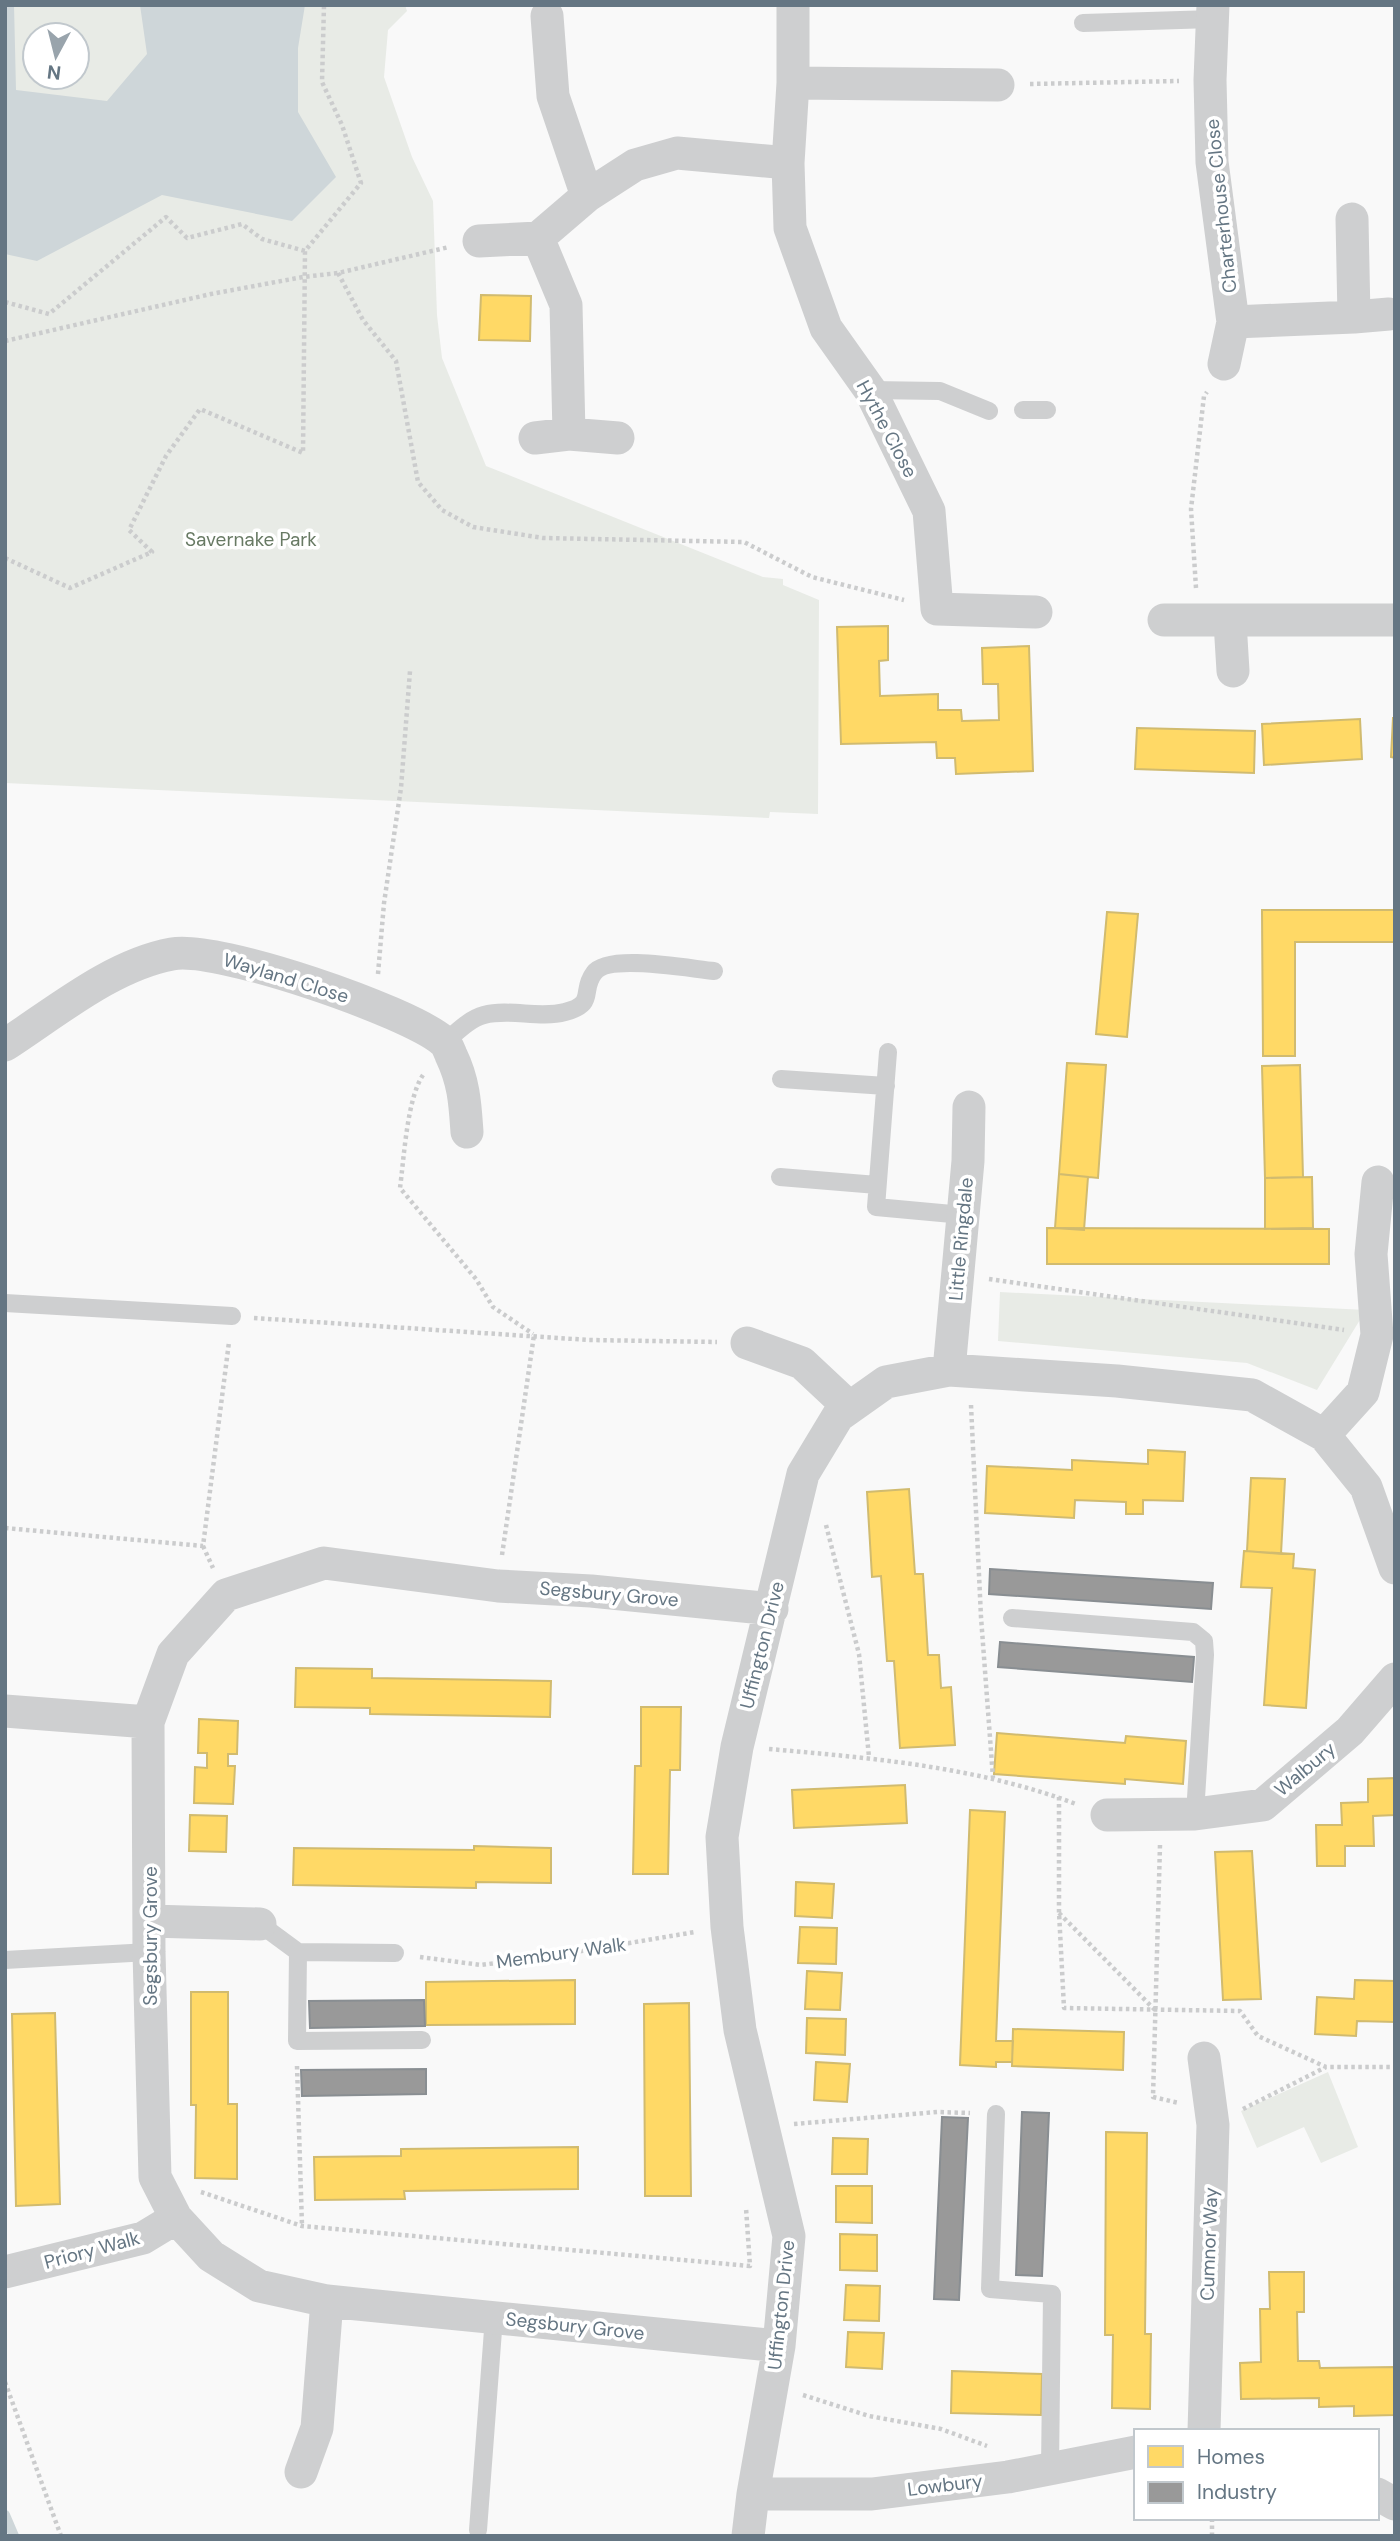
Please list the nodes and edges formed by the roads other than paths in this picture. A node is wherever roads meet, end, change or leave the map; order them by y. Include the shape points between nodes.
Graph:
1 (793, 5) edge
2 (1213, 12) edge
3 (547, 16) dead end
4 (1083, 23) dead end
5 (793, 83) junction
6 (998, 85) road end
7 (788, 163) junction
8 (587, 196) junction
9 (1352, 219) dead end
10 (538, 238) junction
11 (479, 240) road end
12 (1392, 315) edge
13 (1354, 317) junction
14 (1233, 322) junction
15 (1224, 364) road end
16 (870, 390) junction
17 (1023, 410) dead end
18 (1047, 410) dead end
19 (989, 411) dead end
20 (569, 434) junction
21 (535, 438) dead end
22 (618, 438) dead end
23 (1035, 612) dead end
24 (1164, 620) dead end
25 (1395, 621) edge
26 (1230, 622) junction
27 (1233, 671) dead end
28 (714, 971) dead end
29 (445, 1042) junction
30 (5, 1045) edge
31 (888, 1052) dead end
32 (781, 1079) dead end
33 (886, 1086) junction
34 (968, 1107) dead end
35 (467, 1132) dead end
36 (780, 1177) dead end
37 (1377, 1182) dead end
38 (877, 1185) junction
39 (963, 1215) junction
40 (5, 1303) edge
41 (232, 1316) road end
42 (747, 1343) road end
43 (949, 1370) junction
44 (849, 1407) junction
45 (1324, 1435) junction
46 (1395, 1568) edge
47 (772, 1609) junction
48 (1012, 1618) dead end
49 (1395, 1679) edge
50 (5, 1711) edge
51 (148, 1722) junction
52 (1107, 1815) dead end
53 (1195, 1815) junction
54 (260, 1924) joint
55 (150, 1937) junction
56 (298, 1952) junction
57 (394, 1953) road end
58 (5, 1960) edge
59 (422, 2040) dead end
60 (1204, 2058) dead end
61 (996, 2114) road end
62 (176, 2218) junction
63 (5, 2273) edge
64 (327, 2301) junction
65 (494, 2317) junction
66 (779, 2346) junction
67 (1204, 2429) edge
68 (1134, 2452) edge
69 (1050, 2469) junction
70 (301, 2472) dead end
71 (752, 2494) junction
72 (1379, 2495) edge
73 (1395, 2504) edge
74 (478, 2530) dead end
75 (748, 2536) edge

1 - 5 street, Hythe Close
2 - 4 lane
2 - 14 street, Charterhouse Close via 1212,162
3 - 8 street via 553,96
5 - 6 street
5 - 7 street, Hythe Close
7 - 8 street via 677,153 635,165
7 - 16 street, Hythe Close via 790,228 826,328
8 - 10 street
9 - 13 street
10 - 11 street
10 - 20 street via 566,305
12 - 13 street
13 - 14 street
14 - 15 street, Charterhouse Close
16 - 19 lane via 940,390
16 - 23 street, Hythe Close via 929,511 937,609
17 - 18 lane
20 - 21 street
20 - 22 street
24 - 26 street
25 - 26 street
26 - 27 street
28 - 29 lane via 615,963 592,974 587,998 578,1008 563,1013 484,1015
29 - 30 street, Wayland Close via 376,1007 268,970 176,953 138,962
29 - 35 street via 463,1084
31 - 33 lane
32 - 33 lane
33 - 38 lane
34 - 39 street, Little Ringdale
36 - 38 lane
37 - 45 street via 1371,1254 1377,1335 1363,1392
38 - 39 lane via 876,1207
39 - 43 street, Little Ringdale
40 - 41 lane
42 - 44 street via 802,1363
43 - 44 street, Uffington Drive via 886,1382
43 - 45 street, Uffington Drive via 1252,1395
44 - 47 street, Uffington Drive via 838,1416 803,1474
45 - 46 street, Uffington Drive via 1366,1486
47 - 51 street, Segsbury Grove via 498,1586 324,1563 226,1595 173,1654
47 - 66 street, Uffington Drive via 737,1746 722,1837 740,2030 789,2236
48 - 53 lane via 1193,1632 1204,1641
49 - 53 street, Walbury via 1350,1731 1263,1804
50 - 51 street
51 - 55 street, Segsbury Grove
52 - 53 street, Walbury
54 - 55 street
54 - 56 lane
55 - 58 lane
55 - 62 street, Segsbury Grove via 155,2177
56 - 57 lane
56 - 59 lane via 297,2041
60 - 67 street, Cumnor Way via 1212,2117
61 - 69 lane via 990,2289 1052,2294
62 - 63 street, Priory Walk via 143,2238
62 - 64 street, Segsbury Grove via 211,2256 259,2286
64 - 65 street, Segsbury Grove
64 - 70 street via 317,2428
65 - 66 street, Segsbury Grove
65 - 74 lane
66 - 71 street, Uffington Drive
68 - 69 street, Lowbury
69 - 71 street, Lowbury via 872,2494
71 - 75 street, Uffington Drive
72 - 73 street

